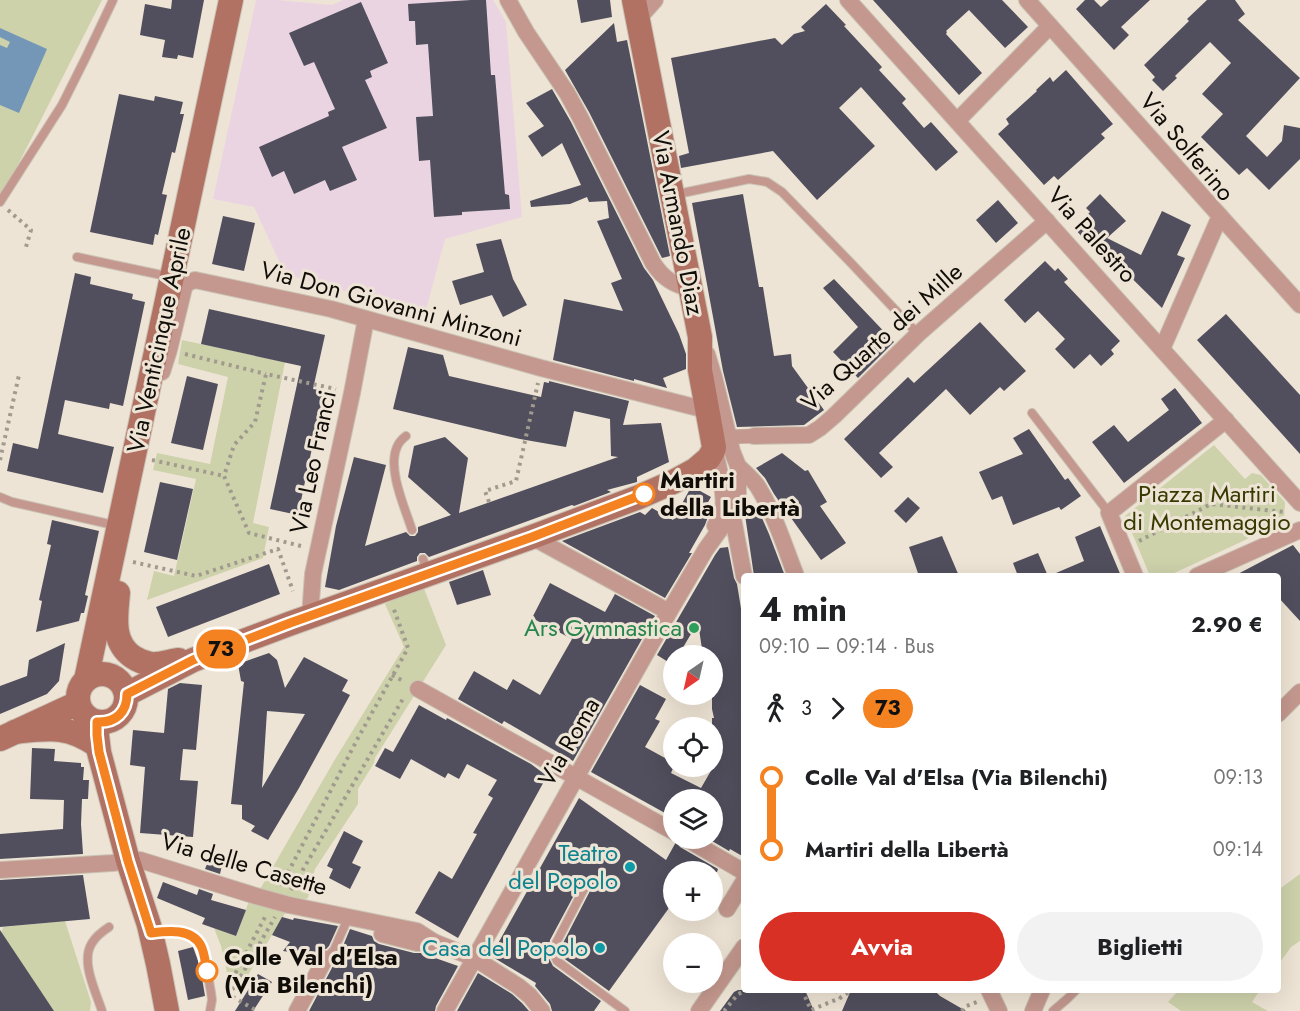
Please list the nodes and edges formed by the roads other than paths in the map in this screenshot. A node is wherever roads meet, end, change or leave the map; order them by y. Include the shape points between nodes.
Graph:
1 (113, 0) edge
2 (231, 0) edge
3 (508, 0) edge
4 (655, 0) edge
5 (848, 0) edge
6 (1027, 0) edge
7 (636, 10) edge
8 (1050, 26) junction
9 (957, 121) junction
10 (672, 195) junction
11 (0, 202) edge
12 (1220, 216) junction
13 (1047, 221) junction
14 (77, 257) dead end
15 (172, 278) junction
16 (691, 288) junction
17 (1300, 305) edge
18 (366, 319) junction
19 (918, 334) junction
20 (700, 337) junction
21 (1162, 350) junction
22 (145, 402) junction
23 (706, 410) junction
24 (1032, 413) dead end
25 (1226, 420) junction
26 (406, 436) dead end
27 (754, 436) joint
28 (721, 442) junction
29 (738, 466) junction
30 (0, 497) edge
31 (1300, 503) edge
32 (732, 513) junction
33 (1109, 513) junction
34 (118, 530) junction
35 (412, 530) dead end
36 (1300, 530) edge
37 (532, 537) junction
38 (706, 549) junction
39 (743, 573) edge
40 (795, 573) edge
41 (1134, 573) edge
42 (1204, 573) edge
43 (310, 609) junction
44 (669, 612) junction
45 (193, 660) junction
46 (86, 680) junction
47 (412, 692) road end
48 (1300, 692) edge
49 (127, 694) junction
50 (78, 703) junction
51 (1281, 711) edge
52 (97, 722) junction
53 (8, 735) edge
54 (98, 746) junction
55 (576, 778) junction
56 (663, 826) edge
57 (704, 849) edge
58 (128, 861) junction
59 (0, 870) edge
60 (741, 870) edge
61 (741, 886) edge
62 (585, 887) dead end
63 (727, 909) dead end
64 (345, 925) joint
65 (109, 927) dead end
66 (151, 933) junction
67 (434, 942) junction
68 (741, 951) edge
69 (474, 958) junction
70 (325, 959) joint
71 (1041, 993) edge
72 (1073, 993) edge
73 (983, 996) edge
74 (102, 1011) edge
75 (167, 1011) edge
76 (210, 1011) edge
77 (297, 1011) edge
78 (445, 1011) edge
79 (542, 1011) edge
80 (625, 1011) edge
81 (699, 1011) edge
82 (999, 1011) edge
83 (1033, 1011) edge
84 (1053, 1011) edge

1 - 11 lane via 62,105
2 - 15 main road, Via Venticinque Aprile
3 - 16 street via 574,105 653,263 670,282
4 - 7 street
5 - 9 street, Via Palestro
6 - 8 street, Via Solferino
7 - 10 main road, Via Armando Diaz
8 - 9 street
8 - 12 street, Via Solferino
9 - 13 street, Via Palestro
10 - 16 main road, Via Armando Diaz
10 - 19 lane via 750,179 772,184
12 - 17 street
12 - 21 street, Via Solferino
13 - 19 street, Via Quarto dei Mille
13 - 21 street, Via Palestro
14 - 15 lane
15 - 22 main road, Via Venticinque Aprile
16 - 20 main road, Via Armando Diaz
18 - 22 street, Via Don Giovanni Minzoni via 195,280 187,283 161,375
18 - 23 street, Via Don Giovanni Minzoni
18 - 43 street, Via Leo Franci via 312,580
19 - 27 street, Via Quarto dei Mille via 816,431 806,435
20 - 23 main road, Via Armando Diaz
20 - 28 street, Via Roma via 712,371
21 - 25 street, Via Palestro
22 - 34 main road, Via Venticinque Aprile
23 - 28 main road, Via Armando Diaz
24 - 33 lane
25 - 31 street, Via Palestro
25 - 33 street
26 - 35 lane via 395,451 395,474
27 - 28 street, Via Quarto dei Mille
28 - 29 street, Via Roma via 732,452
28 - 37 main road via 703,464 673,482
28 - 38 street, Via Roma via 723,508
29 - 32 street, Via Roma via 738,498
29 - 40 street via 762,496
30 - 34 lane
32 - 38 street, Via Roma
32 - 39 street
33 - 41 street
34 - 45 main road via 121,559 116,632 121,645 136,659 150,664
34 - 46 main road, Via Venticinque Aprile
36 - 42 street
37 - 43 main road via 425,567
37 - 44 street
38 - 44 street, Via Roma
43 - 45 main road
44 - 55 street, Via Roma
45 - 49 main road
46 - 49 main road via 99,674 114,676
46 - 50 main road via 79,690
47 - 55 street
48 - 51 street
49 - 52 main road via 122,713 111,721
50 - 52 main road via 85,715
50 - 53 main road
52 - 54 main road
53 - 54 main road via 65,730
54 - 58 main road
55 - 56 street
55 - 69 street, Via Roma
57 - 60 street
58 - 59 street, Via delle Casette
58 - 66 main road
58 - 67 street, Via delle Casette, bridge via 144,861 256,896 417,931
61 - 63 street
62 - 80 lane via 554,954 557,962
64 - 67 street, Via delle Casette via 417,944
64 - 70 lane via 334,950
65 - 74 lane via 93,941 87,956
66 - 75 main road
66 - 76 lane via 180,932 200,945 212,992
67 - 69 street, Via delle Casette
68 - 81 street
69 - 78 street, Via Roma
69 - 79 street, Via delle Casette via 531,996
70 - 77 street
71 - 83 street
72 - 84 lane
73 - 82 street

